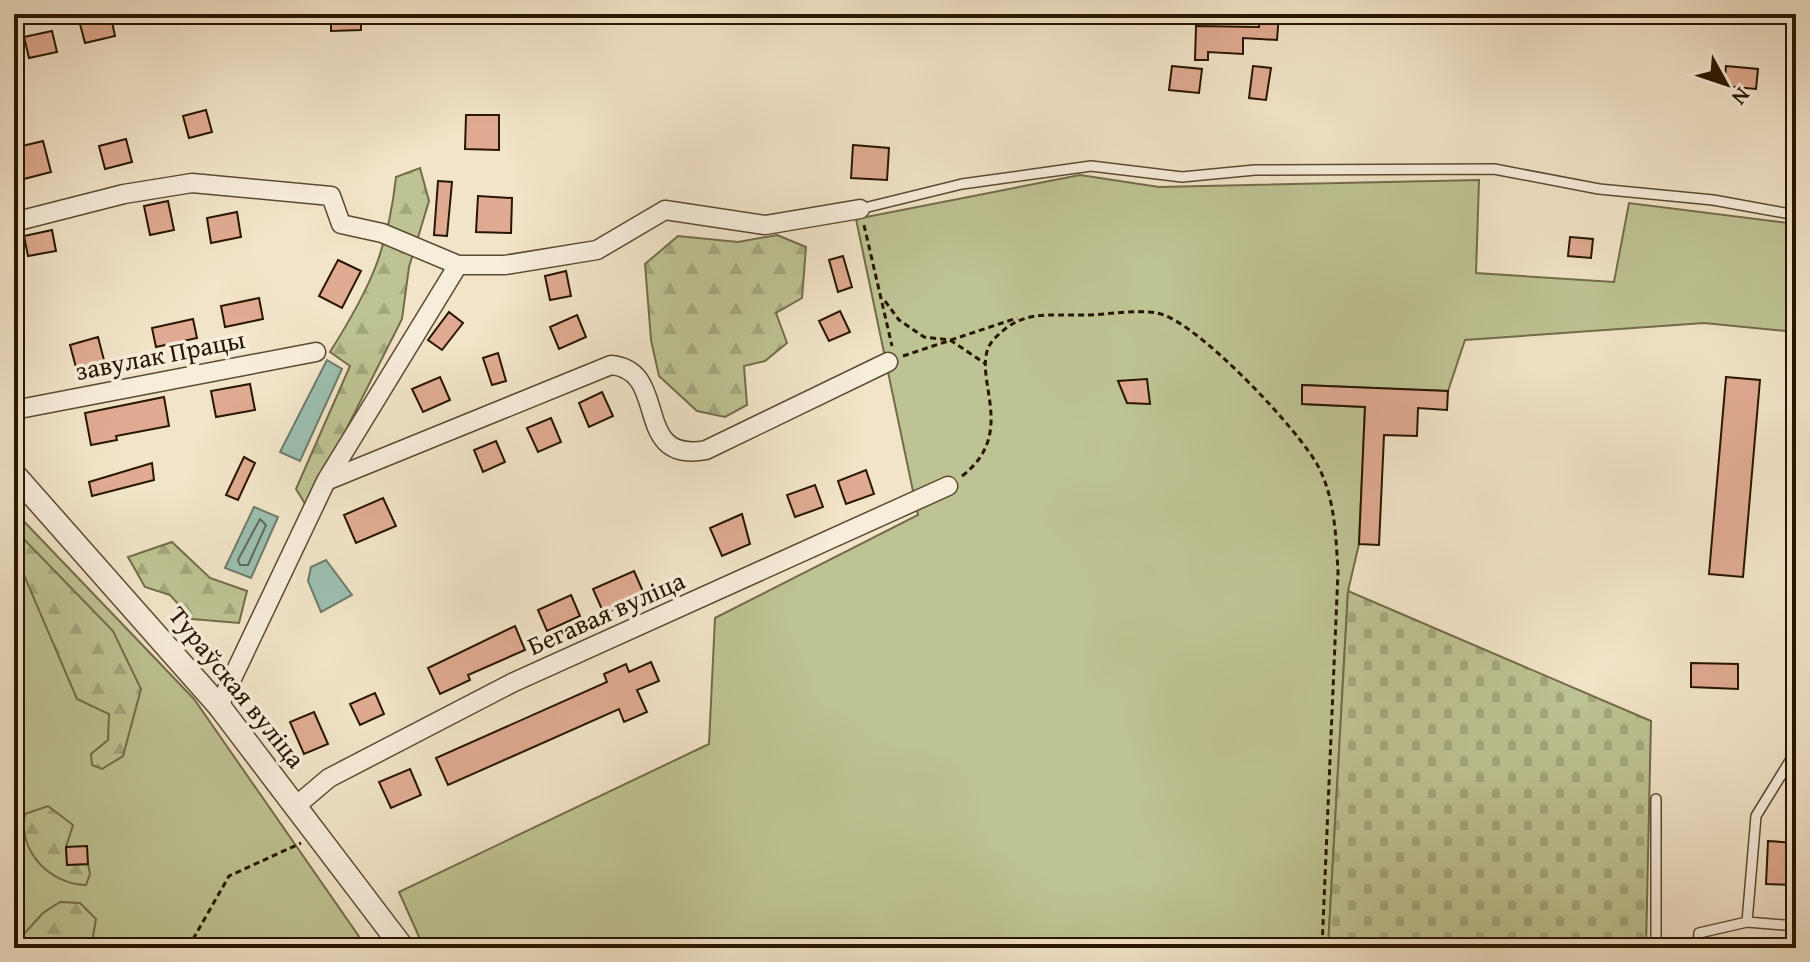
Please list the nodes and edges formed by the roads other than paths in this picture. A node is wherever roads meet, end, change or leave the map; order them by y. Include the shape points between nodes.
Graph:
1 (860, 209) joint
2 (1796, 215) edge
3 (14, 222) edge
4 (458, 265) junction
5 (316, 352) dead end
6 (888, 362) road end
7 (14, 410) edge
8 (14, 474) edge
9 (326, 481) junction
10 (948, 486) road end
11 (1796, 654) edge
12 (1796, 700) edge
13 (219, 706) junction
14 (1796, 751) edge
15 (1656, 799) dead end
16 (297, 805) junction
17 (1747, 922) junction
18 (1796, 926) edge
19 (403, 948) edge
20 (1656, 948) edge
21 (1698, 948) edge

1 - 2 lane via 962,184 1091,166 1182,177 1255,170 1494,169
1 - 4 street via 765,225 665,210 597,250 505,265
3 - 4 street via 192,183 315,194 331,196 341,224 382,233
4 - 9 street
5 - 7 street, завулак Працы
6 - 9 street via 706,450 685,454 660,437 638,375 626,366 611,365
8 - 13 street, Тураўская вуліца
9 - 13 street
10 - 16 street, Бегавая вуліца via 512,683 329,778
11 - 12 lane
13 - 16 street, Тураўская вуліца
14 - 17 lane via 1756,816
15 - 20 lane
16 - 19 street, Тураўская вуліца
17 - 18 lane
17 - 21 lane via 1699,933

